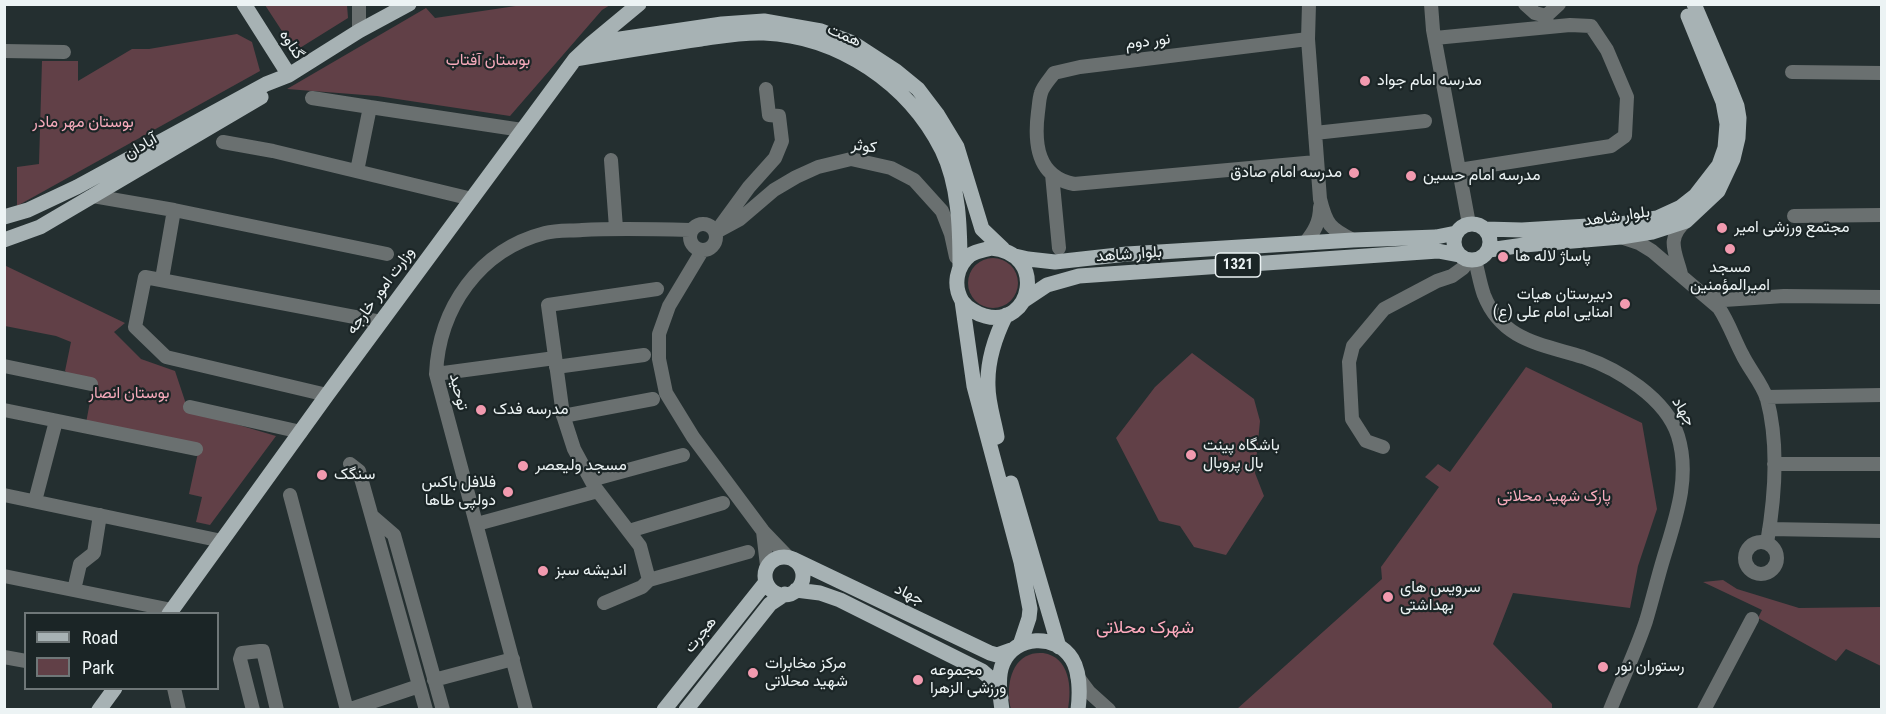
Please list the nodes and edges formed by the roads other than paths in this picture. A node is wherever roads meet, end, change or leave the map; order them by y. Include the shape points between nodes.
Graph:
1 (244, 4) edge
2 (359, 4) edge
3 (409, 4) edge
4 (1309, 4) edge
5 (1431, 4) edge
6 (1525, 4) edge
7 (1559, 4) edge
8 (1693, 7) edge
9 (634, 9) edge
10 (1547, 22) junction
11 (359, 32) junction
12 (654, 34) junction
13 (680, 36) junction
14 (1435, 38) junction
15 (1308, 39) junction
16 (592, 43) junction
17 (4, 51) edge
18 (64, 52) dead end
19 (575, 59) junction
20 (1792, 72) dead end
21 (1881, 73) edge
22 (289, 75) junction
23 (766, 88) dead end
24 (312, 98) dead end
25 (370, 107) junction
26 (1425, 121) dead end
27 (522, 130) junction
28 (1315, 133) junction
29 (223, 142) dead end
30 (611, 160) dead end
31 (1316, 162) junction
32 (1459, 170) junction
33 (357, 171) junction
34 (1052, 174) junction
35 (93, 196) junction
36 (472, 199) junction
37 (1320, 199) junction
38 (975, 207) junction
39 (174, 210) junction
40 (1881, 215) edge
41 (1794, 216) dead end
42 (4, 217) edge
43 (1686, 221) junction
44 (1469, 224) junction
45 (616, 228) junction
46 (1485, 229) junction
47 (691, 230) junction
48 (716, 232) junction
49 (1456, 233) junction
50 (960, 235) junction
51 (1621, 237) junction
52 (4, 240) edge
53 (1353, 240) junction
54 (1305, 243) junction
55 (1059, 248) dead end
56 (1489, 250) junction
57 (702, 251) junction
58 (1009, 252) junction
59 (387, 254) dead end
60 (1468, 258) junction
61 (958, 273) junction
62 (1682, 276) junction
63 (162, 279) junction
64 (657, 289) dead end
65 (1881, 297) edge
66 (1706, 298) junction
67 (1742, 299) junction
68 (962, 301) junction
69 (1023, 301) junction
70 (1006, 315) junction
71 (1727, 321) junction
72 (381, 322) junction
73 (644, 355) dead end
74 (556, 363) junction
75 (4, 366) edge
76 (436, 374) junction
77 (92, 384) dead end
78 (327, 395) junction
79 (1881, 395) edge
80 (1766, 397) junction
81 (653, 399) dead end
82 (190, 407) dead end
83 (4, 410) edge
84 (563, 416) junction
85 (56, 421) junction
86 (301, 432) junction
87 (1383, 447) dead end
88 (196, 449) dead end
89 (682, 454) dead end
90 (350, 464) dead end
91 (1881, 464) edge
92 (1774, 465) junction
93 (594, 486) junction
94 (4, 495) edge
95 (290, 495) dead end
96 (35, 501) junction
97 (723, 503) dead end
98 (100, 515) junction
99 (372, 516) junction
100 (477, 525) junction
101 (629, 531) junction
102 (762, 531) junction
103 (1881, 531) edge
104 (222, 541) junction
105 (748, 552) dead end
106 (791, 558) junction
107 (767, 566) junction
108 (4, 576) edge
109 (649, 580) junction
110 (766, 582) junction
111 (74, 590) junction
112 (790, 592) junction
113 (604, 603) dead end
114 (170, 612) edge
115 (1752, 619) dead end
116 (1015, 647) junction
117 (1059, 647) junction
118 (4, 657) edge
119 (513, 659) junction
120 (24, 661) edge
121 (1077, 676) junction
122 (434, 680) junction
123 (419, 686) junction
124 (114, 690) edge
125 (174, 690) edge
126 (1001, 704) edge
127 (99, 710) edge
128 (179, 710) edge
129 (253, 710) edge
130 (277, 710) edge
131 (348, 710) edge
132 (426, 710) edge
133 (443, 710) edge
134 (526, 710) edge
135 (664, 710) edge
136 (686, 710) edge
137 (1078, 710) edge
138 (1109, 710) edge
139 (1610, 710) edge
140 (1704, 710) edge

1 - 22 main road, گناوه
2 - 11 street
3 - 11 main road, آبادان
4 - 15 street
5 - 14 street
6 - 10 street
7 - 10 street
8 - 43 main road, بلوار شاهد via 1737,106 1739,128 1733,159 1718,191
8 - 46 main road, بلوار شاهد via 1723,102 1726,124 1725,148 1719,165 1695,196 1657,218 1621,224
9 - 12 main road via 632,22
9 - 16 main road, وزارت امور خارجه
10 - 14 street
10 - 32 street via 1591,26 1607,50 1627,97 1625,136 1611,146
11 - 22 main road, آبادان
12 - 13 main road, همت
12 - 16 main road, همت
13 - 19 main road, همت
13 - 38 main road, همت via 722,24 764,21 821,31 853,43 918,89 937,114 957,147
13 - 50 main road, همت via 785,35 847,55 878,73 906,98 942,151 951,175
14 - 32 street
15 - 28 street
15 - 34 street, نور دوم via 1054,73 1041,92 1036,132 1044,165
16 - 19 main road, وزارت امور خارجه
17 - 18 street
19 - 27 main road, وزارت امور خارجه
20 - 21 street
22 - 35 main road, آبادان via 259,98
22 - 42 main road, آبادان via 77,187
23 - 48 street via 769,115 779,116 782,141 775,158
24 - 25 street
25 - 27 street
25 - 33 street
26 - 28 street
27 - 36 main road, وزارت امور خارجه
28 - 31 street
29 - 33 street
30 - 45 street
31 - 34 street via 1074,184
31 - 37 street
32 - 44 street
33 - 36 street
34 - 55 street
35 - 39 street
35 - 52 main road, آبادان via 40,227
36 - 72 main road, وزارت امور خارجه
37 - 53 street via 1329,226
37 - 54 street via 1317,226
38 - 50 main road via 976,236 964,240
38 - 58 main road, همت via 982,229
39 - 59 street
39 - 63 street
40 - 41 street
43 - 51 main road, بلوار شاهد
43 - 62 street via 1676,233 1673,247
44 - 46 main road
44 - 49 main road
45 - 47 street, توحید
45 - 76 street, توحید via 548,232 517,244 480,269 446,319
46 - 56 main road via 1490,239
47 - 48 street via 703,224
47 - 57 street via 693,247
48 - 57 street via 713,245
48 - 61 street, کوثر via 796,177 839,161 863,160 914,180 942,211
49 - 53 main road, بلوار شاهد / 1321
49 - 60 main road via 1454,245
50 - 61 main road, همت
51 - 56 main road, بلوار شاهد
51 - 62 street via 1639,243
53 - 54 main road, بلوار شاهد / 1321
54 - 58 main road, بلوار شاهد / 1321 via 1055,262 1028,260
56 - 60 main road via 1480,258
57 - 102 street via 663,320 658,334 658,358 666,393
58 - 61 main road via 991,248 970,255
58 - 69 main road via 1026,271 1027,292
60 - 69 main road, بلوار شاهد / 1321 via 1438,251 1079,276 1047,285
60 - 87 street via 1452,276 1384,309 1353,346 1349,362 1353,419 1366,441
60 - 139 street, جهاد via 1484,296 1511,333 1585,358 1628,378 1655,402 1678,435 1683,465 1679,507 1645,623
61 - 68 main road
62 - 66 street
63 - 72 street
63 - 78 street via 145,277 135,327 166,357
64 - 74 street via 548,305
65 - 67 street
66 - 67 street
66 - 71 street
67 - 71 street
68 - 70 main road via 987,317
68 - 116 main road via 974,386 1022,562 1030,609
69 - 70 main road
70 - 117 main road via 991,350 988,389 997,438
71 - 80 street
72 - 78 main road, وزارت امور خارجه
73 - 74 street
74 - 76 street
74 - 84 street
75 - 77 street
76 - 100 street, توحید
78 - 86 main road, وزارت امور خارجه
79 - 80 street
80 - 92 street
81 - 84 street
82 - 86 street
83 - 85 street
84 - 93 street via 574,449
85 - 88 street
85 - 96 street
86 - 104 main road, وزارت امور خارجه
89 - 93 street
90 - 99 street via 359,471
91 - 92 street
92 - 103 street via 1768,536
93 - 100 street
93 - 101 street
94 - 96 street
95 - 131 street
96 - 98 street
97 - 101 street
98 - 104 street
98 - 111 street via 94,553 80,564
99 - 122 street via 394,535
99 - 123 street
100 - 119 street, توحید
101 - 109 street via 640,546
102 - 106 street
102 - 107 street
104 - 114 main road, وزارت امور خارجه
105 - 109 street
106 - 107 main road via 776,558
106 - 112 main road via 801,568 802,580
106 - 116 main road, جهاد via 990,654
107 - 110 main road
108 - 111 street
109 - 113 street via 642,587
110 - 112 main road via 773,591
110 - 135 main road, هجرت
111 - 114 street
112 - 126 main road via 820,592 840,600 982,671 990,678
112 - 136 main road via 770,604
115 - 140 street
116 - 117 main road, جهاد via 1041,640
116 - 126 main road via 1001,672
117 - 121 main road via 1075,665
118 - 120 street
119 - 122 street
119 - 134 street, توحید
121 - 137 main road
121 - 138 street
122 - 133 street
123 - 131 street
123 - 132 street
124 - 127 main road
125 - 128 street
129 - 130 street via 240,659 242,653 262,651

